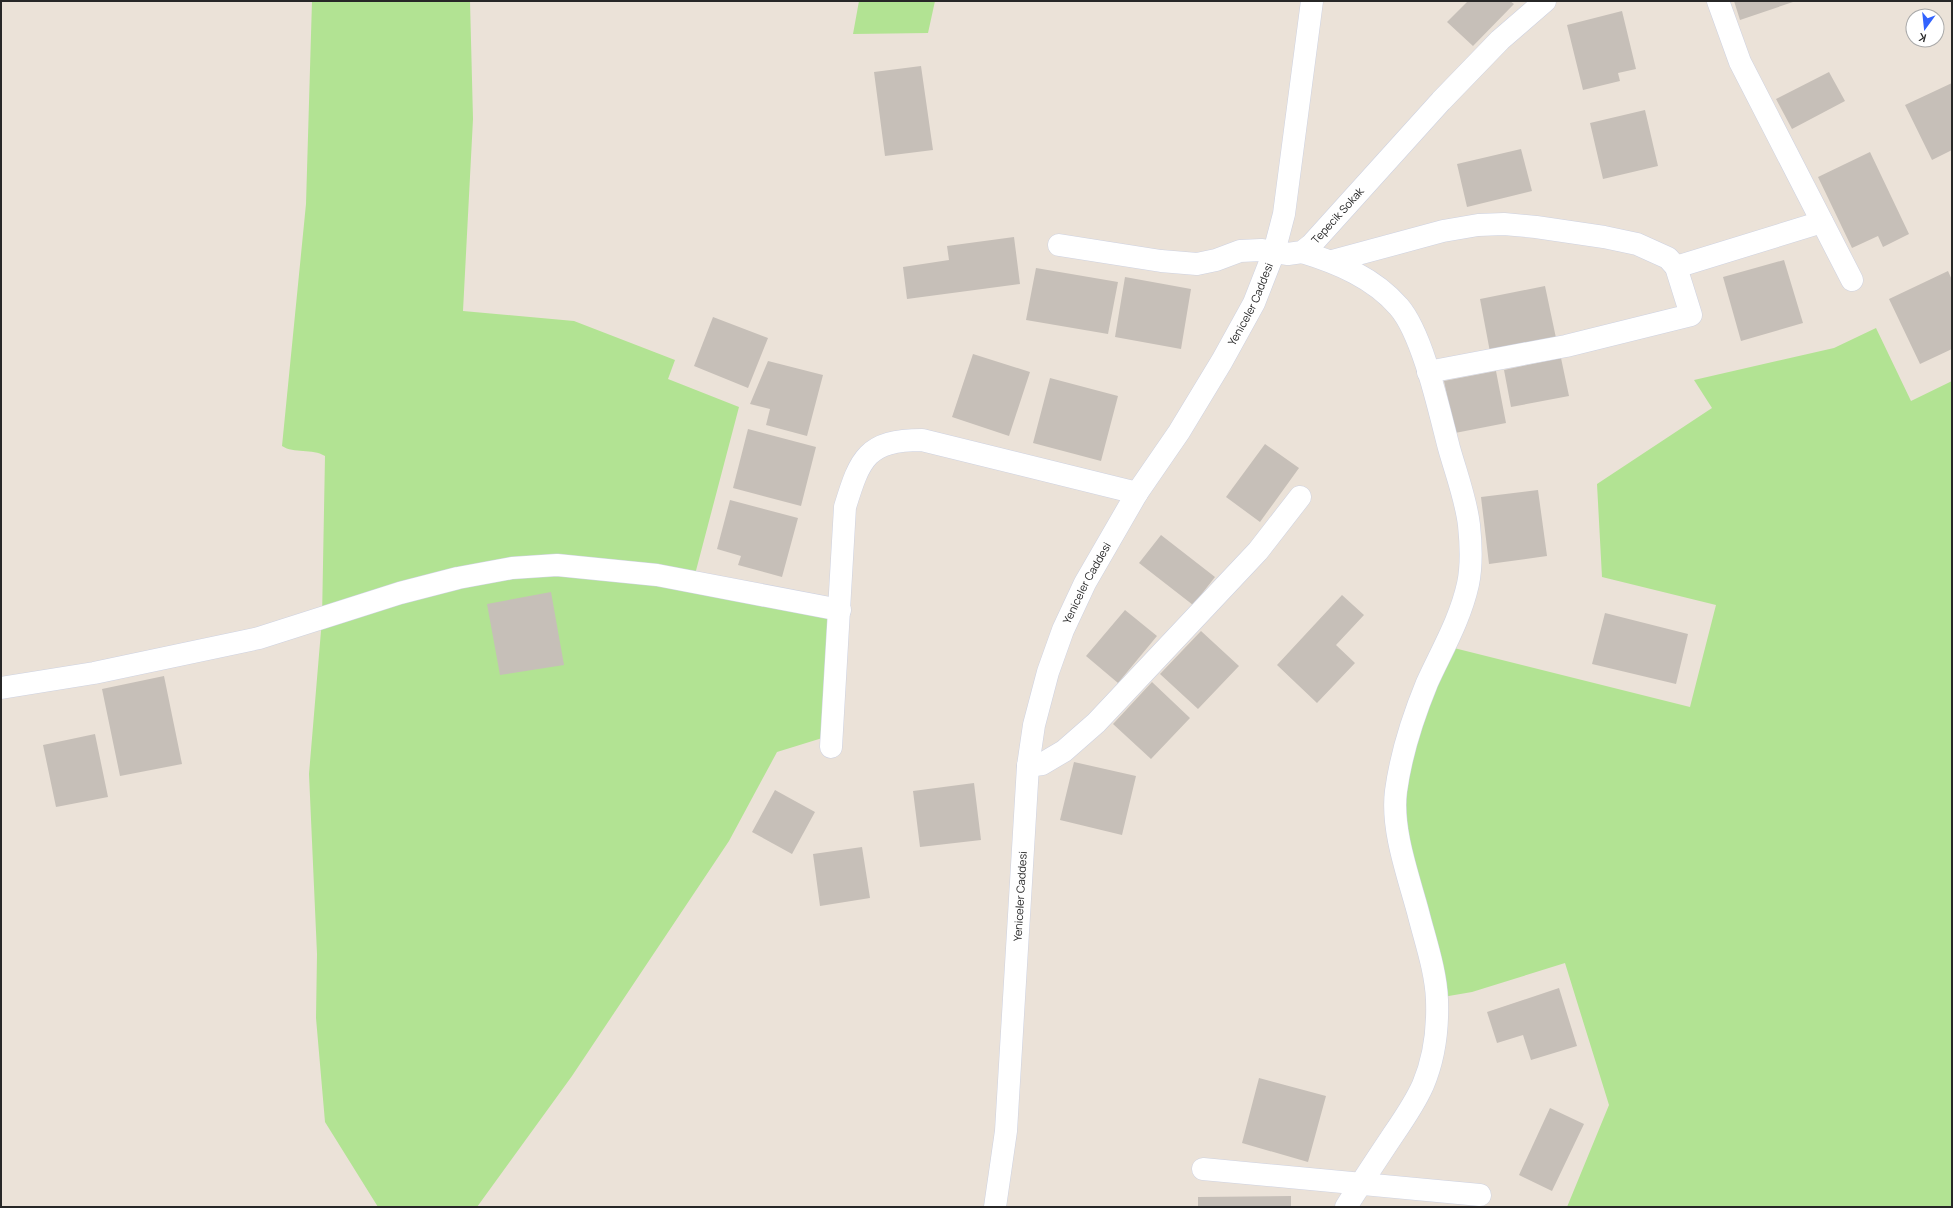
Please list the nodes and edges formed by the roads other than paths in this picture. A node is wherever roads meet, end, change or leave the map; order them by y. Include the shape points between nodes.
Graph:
1 (1312, 1) edge
2 (1545, 1) edge
3 (1718, 1) edge
4 (1822, 222) junction
5 (1059, 245) dead end
6 (1274, 252) junction
7 (1302, 252) junction
8 (1332, 261) junction
9 (1676, 267) junction
10 (1852, 280) dead end
11 (1428, 372) junction
12 (1137, 493) junction
13 (1300, 497) dead end
14 (840, 610) junction
15 (1, 688) edge
16 (831, 747) dead end
17 (1028, 766) junction
18 (1203, 1169) dead end
19 (1360, 1184) junction
20 (1480, 1195) dead end
21 (995, 1207) edge
22 (1346, 1207) edge

1 - 6 street, Yeniceler Caddesi via 1284,214
2 - 7 street, Tepecik Sokak via 1494,46
3 - 4 street via 1740,62
4 - 9 street
4 - 10 street
5 - 6 street, Tepecik Sokak via 1197,264 1240,251
6 - 7 street, Tepecik Sokak
6 - 12 street, Yeniceler Caddesi via 1254,303 1222,361 1179,432
7 - 8 street
8 - 9 street via 1443,231 1504,224 1637,244 1668,258
8 - 11 street via 1383,290 1401,309 1417,339
9 - 11 street via 1691,315 1566,346
11 - 19 street via 1469,524 1471,556 1461,608 1413,720 1395,794 1402,853 1432,965 1437,1018 1433,1050 1424,1083
12 - 14 street via 922,440 899,440 878,447 864,459 855,473 845,507
12 - 17 street, Yeniceler Caddesi via 1085,583 1063,630 1048,672 1036,718
13 - 17 street via 1258,551 1096,723 1064,751 1042,764
14 - 15 street via 657,575 557,565 512,568 458,578 400,593 259,638 94,673
14 - 16 street
17 - 21 street, Yeniceler Caddesi via 1006,1131
18 - 19 street
19 - 20 street
19 - 22 street

